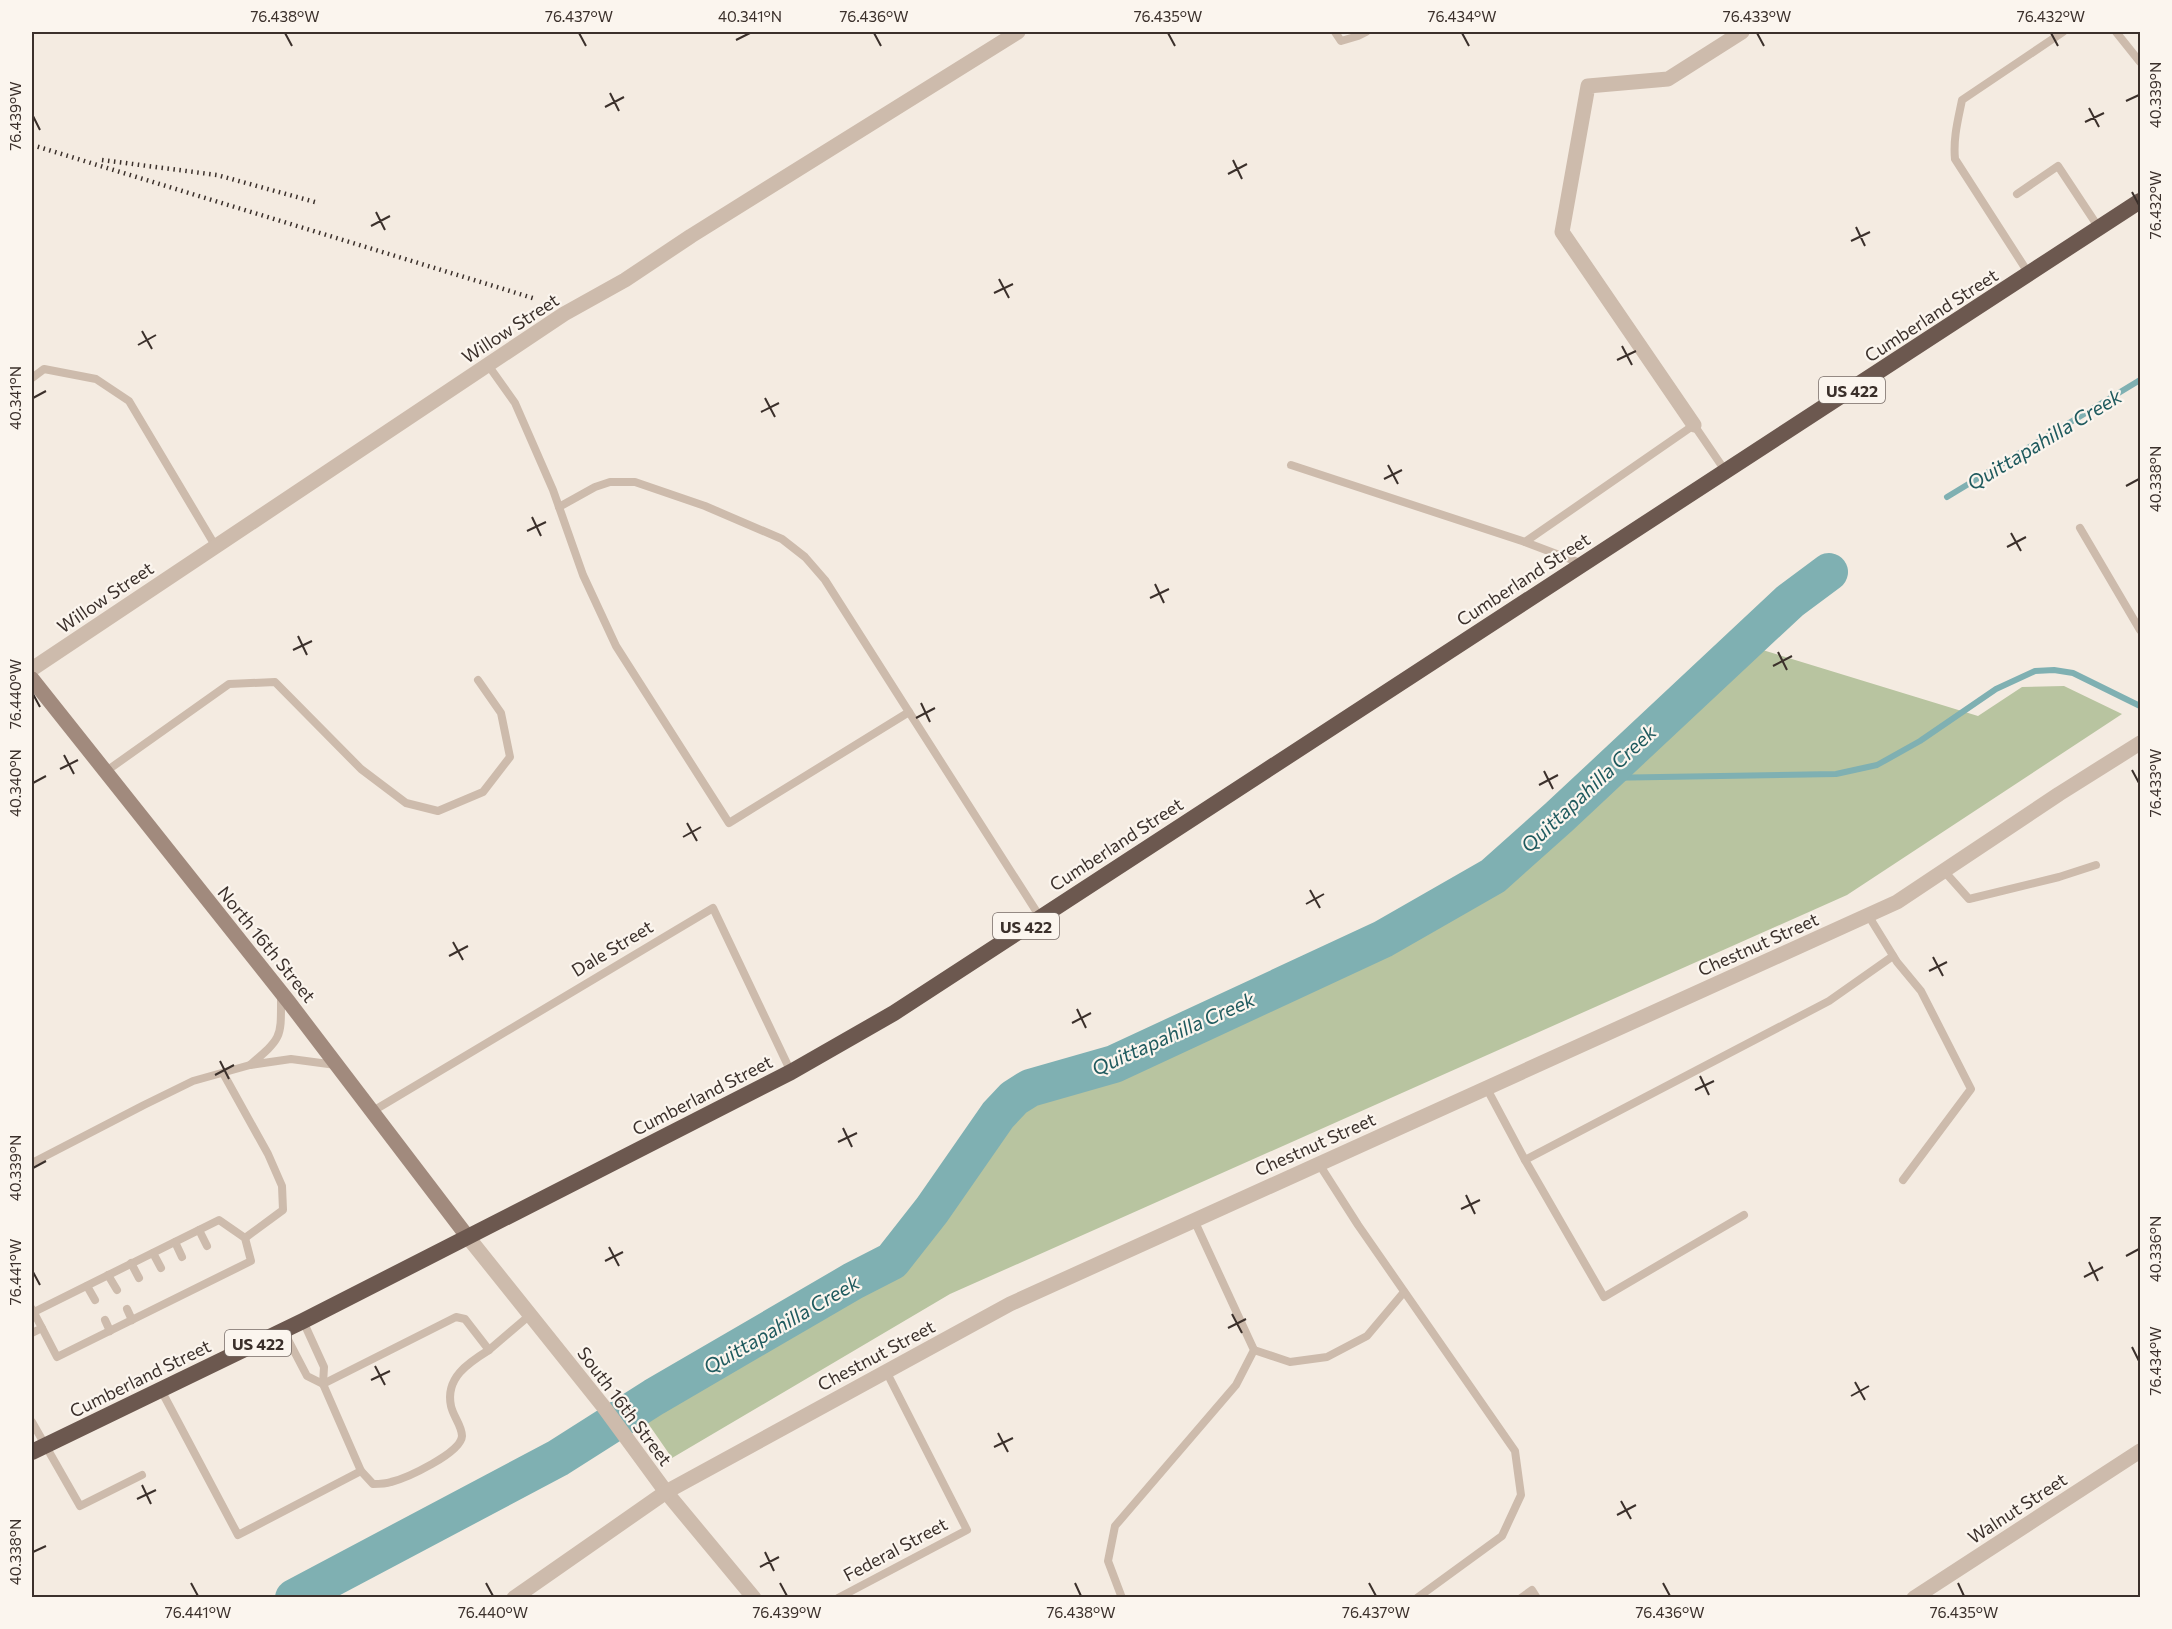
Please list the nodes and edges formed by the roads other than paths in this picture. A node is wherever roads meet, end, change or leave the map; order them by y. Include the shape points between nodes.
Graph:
1 (1018, 32) edge
2 (1335, 32) edge
3 (1366, 32) edge
4 (1742, 32) edge
5 (2062, 32) edge
6 (2116, 32) edge
7 (2140, 62) edge
8 (2017, 194) dead end
9 (2140, 201) edge
10 (2099, 228) junction
11 (2029, 274) junction
12 (488, 365) junction
13 (32, 378) edge
14 (1694, 425) junction
15 (1291, 465) dead end
16 (1726, 472) junction
17 (559, 507) junction
18 (2080, 528) dead end
19 (1525, 542) junction
20 (216, 547) junction
21 (1583, 564) junction
22 (2140, 630) edge
23 (32, 669) edge
24 (32, 679) edge
25 (478, 680) dead end
26 (909, 712) junction
27 (2140, 743) edge
28 (105, 772) junction
29 (2096, 865) dead end
30 (1944, 870) junction
31 (1868, 915) junction
32 (1040, 917) junction
33 (1893, 956) junction
34 (281, 992) junction
35 (250, 1065) junction
36 (338, 1065) junction
37 (791, 1072) junction
38 (223, 1073) junction
39 (1486, 1087) junction
40 (373, 1111) junction
41 (1525, 1160) junction
42 (32, 1163) edge
43 (1319, 1164) junction
44 (1903, 1180) dead end
45 (1744, 1215) dead end
46 (1194, 1220) junction
47 (199, 1230) junction
48 (467, 1236) junction
49 (245, 1238) junction
50 (175, 1242) junction
51 (207, 1246) dead end
52 (153, 1253) junction
53 (182, 1257) dead end
54 (131, 1263) junction
55 (216, 1265) dead end
56 (161, 1268) dead end
57 (108, 1275) junction
58 (222, 1275) junction
59 (139, 1278) dead end
60 (193, 1278) dead end
61 (87, 1286) junction
62 (198, 1287) junction
63 (171, 1288) dead end
64 (117, 1290) dead end
65 (1404, 1292) junction
66 (176, 1298) junction
67 (149, 1299) dead end
68 (95, 1300) dead end
69 (33, 1309) edge
70 (127, 1309) dead end
71 (154, 1309) junction
72 (530, 1315) junction
73 (105, 1320) dead end
74 (132, 1320) junction
75 (303, 1321) junction
76 (42, 1328) junction
77 (284, 1330) junction
78 (110, 1331) junction
79 (32, 1333) edge
80 (489, 1350) junction
81 (1254, 1350) junction
82 (886, 1371) junction
83 (323, 1384) junction
84 (161, 1390) junction
85 (32, 1422) edge
86 (39, 1449) edge
87 (2140, 1451) edge
88 (361, 1471) junction
89 (142, 1475) dead end
90 (666, 1492) junction
91 (518, 1596) edge
92 (754, 1598) edge
93 (838, 1598) edge
94 (1122, 1598) edge
95 (1417, 1598) edge
96 (1521, 1598) edge
97 (1537, 1598) edge
98 (1914, 1598) edge

1 - 12 street, Willow Street
2 - 3 lane via 1341,41
4 - 14 street via 1668,79 1588,86 1562,232
5 - 11 lane via 1962,100 1956,127 1955,159
6 - 7 lane
8 - 10 lane via 2058,166
9 - 10 highway, Cumberland Street / US 422
10 - 11 highway, Cumberland Street / US 422
11 - 16 highway, Cumberland Street / US 422
12 - 17 lane via 515,403
12 - 20 street, Willow Street
13 - 20 lane via 44,369 96,379 129,400
14 - 16 lane
14 - 19 lane
15 - 19 lane
16 - 21 highway, Cumberland Street / US 422
17 - 26 lane via 609,482 635,482 782,539 825,580
17 - 26 lane via 583,575 616,646 729,823
18 - 22 lane
19 - 21 lane
20 - 23 street, Willow Street
21 - 32 highway, Cumberland Street / US 422
24 - 28 main road, North 16th Street
25 - 28 lane via 501,713 510,758 483,792 438,811 406,803 361,769 275,682 229,684
26 - 32 lane
27 - 30 street, Chestnut Street
28 - 34 main road, North 16th Street
29 - 30 lane via 1969,899
30 - 31 street, Chestnut Street via 1897,902
31 - 33 lane
31 - 39 street, Chestnut Street
32 - 37 highway, Cumberland Street / US 422 via 894,1013
33 - 41 lane via 1829,1001
33 - 44 lane via 1922,991 1971,1089
34 - 35 lane via 281,1031 277,1040
34 - 36 main road, North 16th Street
35 - 36 lane via 291,1059
35 - 38 lane
36 - 40 main road, North 16th Street
37 - 40 lane, Dale Street via 713,908
37 - 48 highway, Cumberland Street / US 422
38 - 42 lane via 154,1100
38 - 49 lane via 282,1186 283,1210
39 - 41 lane
39 - 43 street, Chestnut Street
40 - 48 main road, North 16th Street
41 - 45 lane via 1604,1297
43 - 46 street, Chestnut Street
43 - 65 lane
46 - 81 lane
46 - 82 street, Chestnut Street via 1010,1304
47 - 49 lane via 219,1220
47 - 50 lane
47 - 51 lane
48 - 72 street, South 16th Street
48 - 75 highway, Cumberland Street / US 422
49 - 58 lane via 251,1261
50 - 52 lane
50 - 53 lane
52 - 54 lane
52 - 56 lane
54 - 57 lane
54 - 59 lane
55 - 58 lane
57 - 61 lane
57 - 64 lane
58 - 62 lane
60 - 62 lane
61 - 68 lane
61 - 69 lane
62 - 66 lane
63 - 66 lane
65 - 81 lane via 1367,1336 1327,1358 1290,1362
65 - 95 lane via 1515,1451 1521,1495 1502,1536
66 - 71 lane
67 - 71 lane
69 - 76 lane
70 - 74 lane
71 - 74 lane
72 - 80 lane
72 - 90 street, South 16th Street
73 - 78 lane
74 - 78 lane
75 - 77 highway, Cumberland Street / US 422
75 - 83 lane via 324,1367
76 - 78 lane via 57,1357
76 - 79 lane
77 - 83 lane via 307,1376
77 - 84 highway, Cumberland Street / US 422
80 - 83 lane via 465,1319 456,1317
80 - 88 lane via 455,1376 451,1406 462,1434 460,1443 448,1455 390,1483 373,1484
81 - 94 lane via 1236,1386 1115,1526 1108,1561
82 - 90 street, Chestnut Street
82 - 93 lane, Federal Street via 967,1530
83 - 88 lane
84 - 86 highway, Cumberland Street / US 422
84 - 88 lane via 238,1535
85 - 86 lane
86 - 89 lane via 80,1506
87 - 98 street, Walnut Street
90 - 91 street, Chestnut Street
90 - 92 street, South 16th Street
96 - 97 lane via 1532,1590

